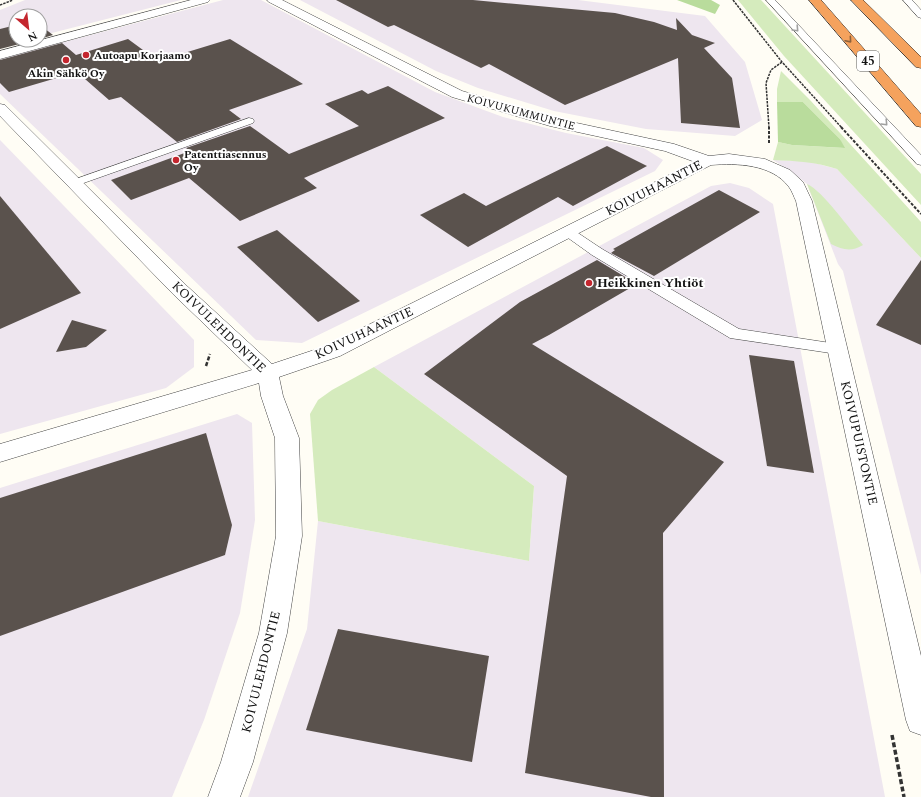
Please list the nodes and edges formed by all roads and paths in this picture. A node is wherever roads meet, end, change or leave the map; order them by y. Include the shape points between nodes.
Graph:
1 (13, 0) edge
2 (204, 0) edge
3 (273, 0) edge
4 (733, 0) edge
5 (770, 0) edge
6 (815, 0) edge
7 (857, 0) edge
8 (907, 0) edge
9 (0, 5) edge
10 (921, 15) edge
11 (0, 55) edge
12 (782, 62) junction
13 (921, 64) edge
14 (0, 108) edge
15 (249, 121) dead end
16 (921, 122) edge
17 (708, 161) junction
18 (759, 162) junction
19 (921, 162) edge
20 (784, 172) joint
21 (74, 183) junction
22 (921, 214) edge
23 (568, 232) junction
24 (837, 349) junction
25 (268, 373) junction
26 (0, 453) edge
27 (921, 720) edge
28 (224, 797) edge

1 - 9 path
2 - 11 street
3 - 17 street, KOIVUKUMMUNTIE via 457,94 555,123 669,147
4 - 12 path
5 -> 19 lane
6 -> 16 highway, 45
7 - 13 highway
8 - 10 lane
12 - 18 path via 771,70 766,83 770,140
12 - 22 path
14 - 21 street, KOIVULEHDONTIE
15 - 21 lane
17 - 18 street, KOIVUKUMMUNTIE via 730,159
17 - 23 street, KOIVUHAANTIE
18 - 20 street, KOIVUKUMMUNTIE
20 - 24 street, KOIVUPUISTONTIE via 797,185 804,201
21 - 25 street, KOIVULEHDONTIE via 180,290
23 - 24 lane via 735,334
23 - 25 street, KOIVUHAANTIE via 333,351
24 - 27 street, KOIVUPUISTONTIE
25 - 26 street, KOIVUHAANTIE
25 - 28 street, KOIVULEHDONTIE via 272,396 287,438 289,536 274,633 237,762

